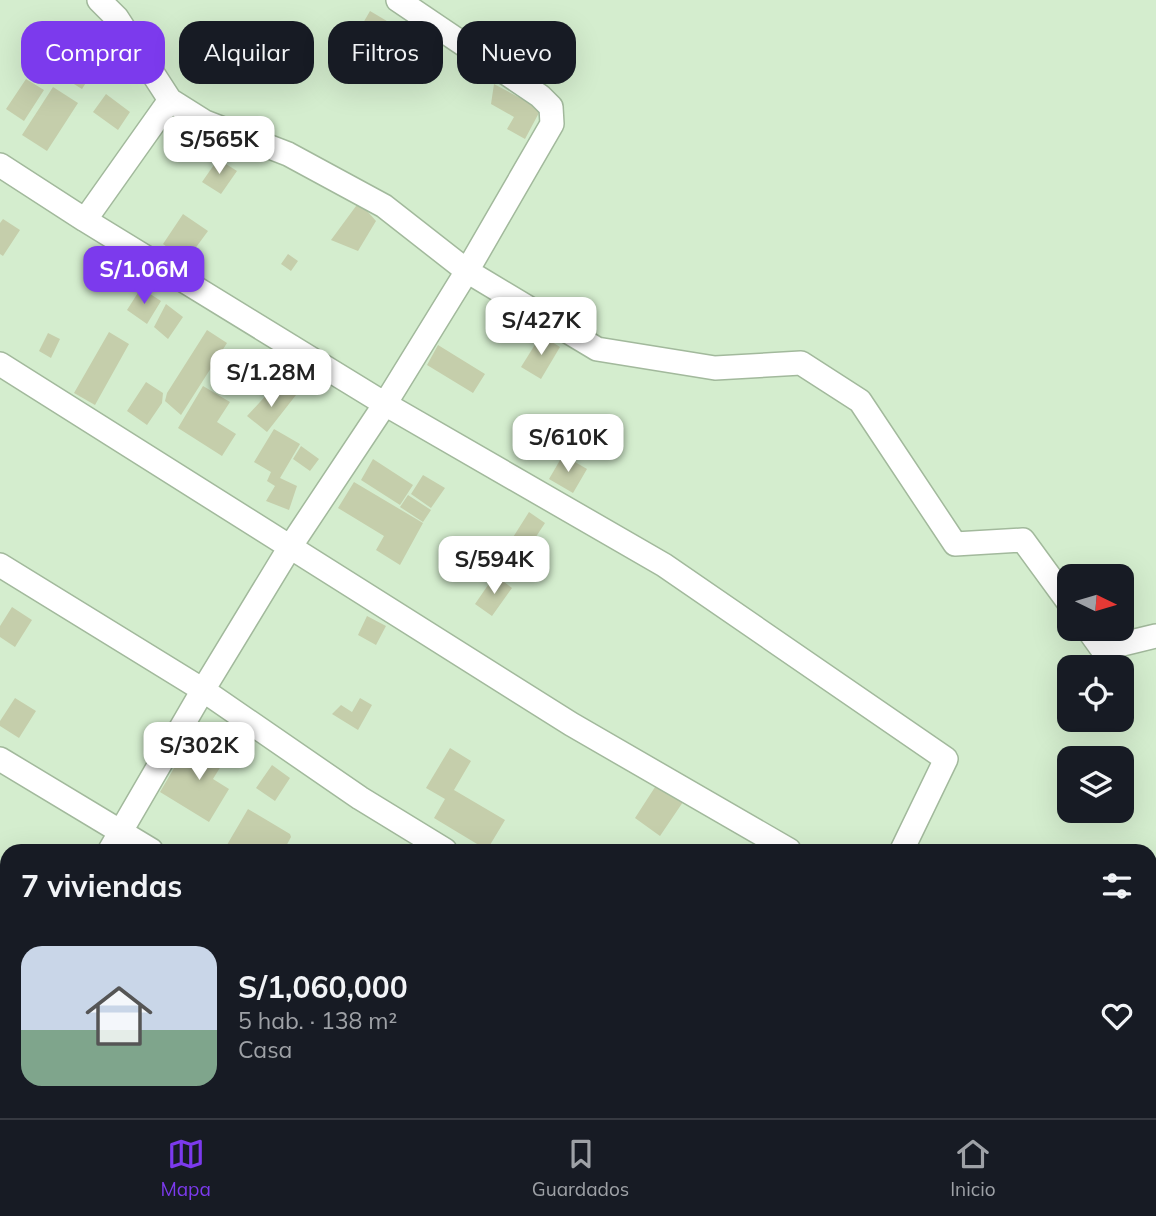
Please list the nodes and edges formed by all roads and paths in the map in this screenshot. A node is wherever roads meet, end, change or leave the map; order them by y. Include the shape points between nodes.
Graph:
1 (99, 0) edge
2 (398, 0) edge
3 (170, 100) junction
4 (0, 165) edge
5 (85, 220) junction
6 (467, 271) junction
7 (1, 368) edge
8 (385, 404) junction
9 (290, 547) junction
10 (0, 565) edge
11 (1057, 587) edge
12 (1156, 636) edge
13 (1096, 641) edge
14 (202, 690) junction
15 (0, 758) edge
16 (116, 841) edge
17 (435, 844) edge
18 (779, 844) edge
19 (905, 844) edge

1 - 3 street via 117,18
2 - 6 street via 551,107 552,124
3 - 5 street
3 - 6 street via 205,122 288,154 384,206
4 - 5 street
5 - 8 street
6 - 8 street
6 - 11 street via 597,349 715,368 801,363 860,401 955,544 1023,540
7 - 9 street
8 - 9 street
8 - 19 street via 664,565 946,760
9 - 14 street
9 - 18 street via 571,724
10 - 14 street
12 - 13 street via 1102,649
14 - 16 street
14 - 17 street
15 - 16 street

